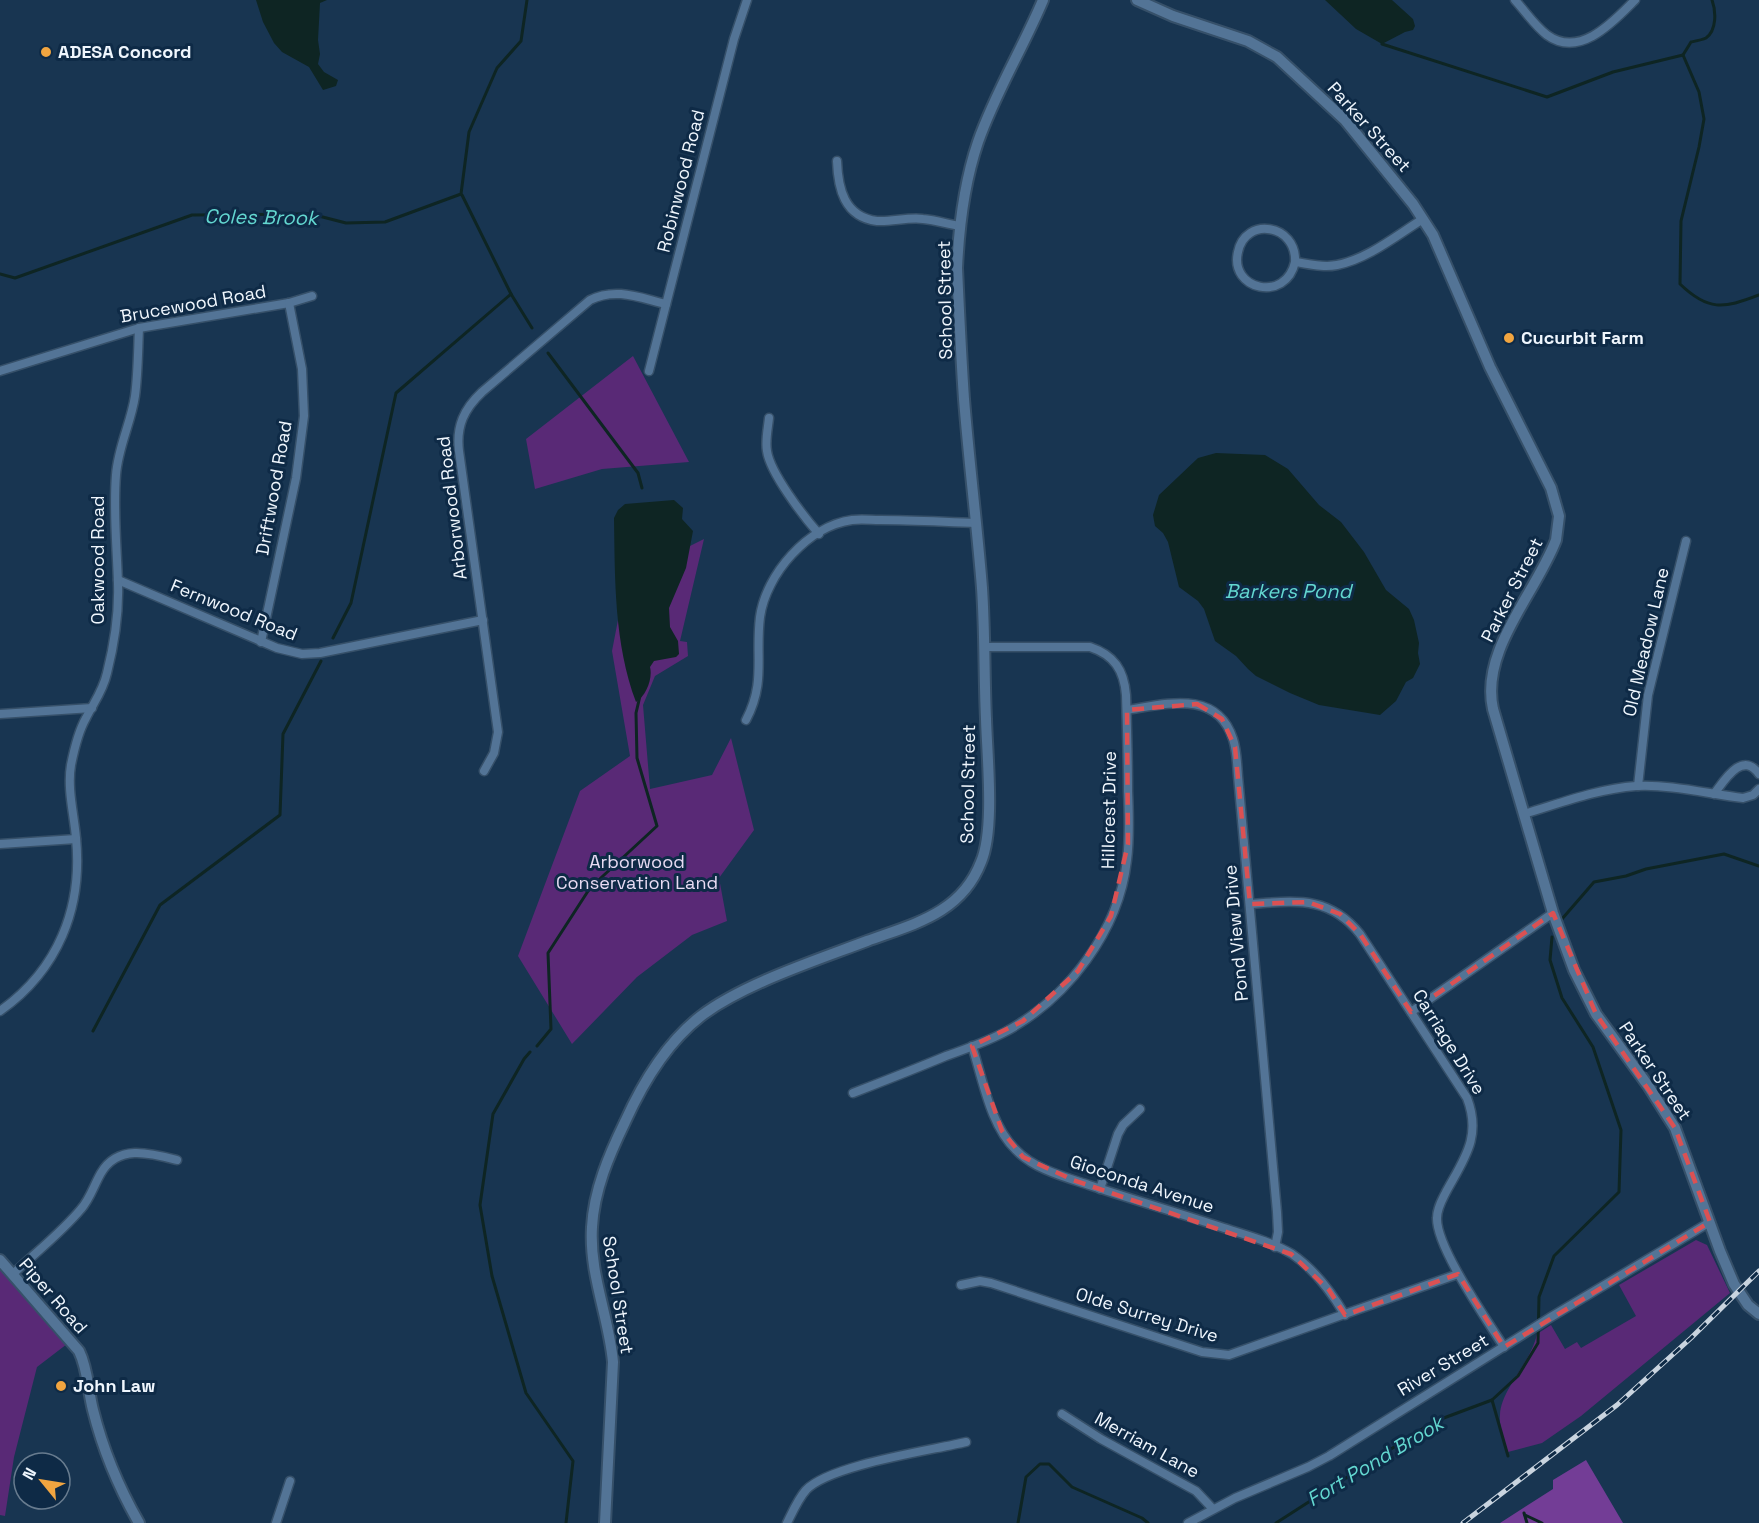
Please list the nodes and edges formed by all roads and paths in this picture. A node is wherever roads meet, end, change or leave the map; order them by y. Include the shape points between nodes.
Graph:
1 (747, 0) edge
2 (1043, 0) edge
3 (1137, 0) edge
4 (1515, 0) edge
5 (1635, 0) edge
6 (837, 161) dead end
7 (1423, 219) junction
8 (960, 226) junction
9 (1295, 262) junction
10 (312, 296) dead end
11 (289, 303) junction
12 (666, 304) junction
13 (139, 328) junction
14 (0, 371) edge
15 (649, 371) dead end
16 (769, 418) dead end
17 (976, 523) junction
18 (819, 534) junction
19 (1686, 541) dead end
20 (118, 580) junction
21 (483, 620) junction
22 (261, 642) junction
23 (984, 647) junction
24 (92, 708) junction
25 (1127, 710) junction
26 (0, 714) edge
27 (746, 720) dead end
28 (484, 771) dead end
29 (1759, 774) edge
30 (1638, 786) junction
31 (1759, 789) edge
32 (1713, 794) junction
33 (1524, 814) junction
34 (76, 839) junction
35 (0, 844) edge
36 (1250, 904) junction
37 (1552, 913) junction
38 (0, 1011) edge
39 (1411, 1012) junction
40 (972, 1046) junction
41 (853, 1093) dead end
42 (1140, 1109) dead end
43 (177, 1160) dead end
44 (1100, 1189) junction
45 (1710, 1222) junction
46 (1275, 1247) junction
47 (0, 1260) edge
48 (13, 1274) junction
49 (1458, 1274) junction
50 (961, 1285) dead end
51 (1759, 1314) edge
52 (1345, 1315) junction
53 (1504, 1347) junction
54 (1062, 1414) dead end
55 (966, 1442) dead end
56 (290, 1481) dead end
57 (1213, 1509) junction
58 (140, 1523) edge
59 (276, 1523) edge
60 (605, 1523) edge
61 (788, 1523) edge
62 (1188, 1523) edge

1 - 12 street, Robinwood Road
2 - 8 street, School Street via 981,133 967,178
3 - 7 street, Parker Street via 1248,41 1277,57 1345,120
4 - 5 street via 1546,34 1571,43 1598,34
6 - 8 street via 842,196 867,219 923,219
7 - 9 street via 1345,263 1329,266
7 - 33 street, Parker Street via 1440,248 1490,367 1551,488 1557,508 1556,540 1501,646 1491,686 1493,709
8 - 17 street, School Street via 957,268
9 - 9 street via 1292,244 1282,234 1264,229 1244,239 1237,261 1248,281 1261,287 1283,282
10 - 11 street, Brucewood Road
11 - 13 street, Brucewood Road
11 - 22 street, Driftwood Road via 303,377 304,416 296,478
12 - 15 street, Robinwood Road
12 - 21 street, Arborwood Road via 619,293 597,297 467,407 458,442
13 - 14 street, Brucewood Road
13 - 20 street, Oakwood Road via 135,395 116,471 113,509
16 - 18 street via 769,460
17 - 18 street via 851,520
17 - 23 street, School Street
18 - 27 street via 796,550 770,585 759,629 759,683
19 - 30 street, Old Meadow Lane via 1648,695
20 - 22 street, Fernwood Road
20 - 24 street, Oakwood Road via 107,676
21 - 22 street, Fernwood Road via 311,654 285,651
21 - 28 street, Arborwood Road via 498,732 494,753
23 - 25 street, Hillcrest Drive via 1082,645 1102,651 1121,669
23 - 60 street, School Street via 987,838 981,862 968,886 926,920 771,979 718,1004 668,1048 622,1128 598,1185 591,1231 595,1273 613,1362
24 - 26 street
24 - 34 street, Oakwood Road via 76,741 70,767
25 - 36 street, Pond View Drive via 1197,704 1216,712 1228,728 1235,747
25 - 40 street, Hillcrest Drive via 1127,861 1109,922 1090,955 1053,998 1006,1032
29 - 32 street via 1747,765 1737,767
30 - 32 street
30 - 33 street via 1591,794
31 - 32 street via 1748,798
33 - 37 street, Parker Street
34 - 35 street
34 - 38 street, Oakwood Road via 75,888 65,931 50,961 32,984
36 - 39 street, Carriage Drive via 1300,901 1340,914 1360,934
36 - 46 street, Pond View Drive via 1277,1212
37 - 39 street
37 - 45 street, Parker Street via 1596,1014 1676,1128
39 - 49 street, Carriage Drive via 1467,1098 1473,1117 1469,1148 1436,1216
40 - 41 street, Hillcrest Drive
40 - 44 street, Gioconda Avenue via 997,1120 1016,1151 1041,1167
42 - 44 street via 1118,1134
43 - 48 street via 134,1152 111,1162 81,1209
44 - 46 street, Gioconda Avenue
45 - 51 street, Parker Street via 1742,1297
45 - 53 street, River Street
46 - 52 street, Gioconda Avenue via 1305,1265 1329,1290
47 - 48 street, Piper Road
48 - 58 street, Piper Road via 79,1351 108,1459
49 - 52 street, Olde Surrey Drive
49 - 53 street, Carriage Drive
50 - 52 street, Olde Surrey Drive via 991,1283 1220,1355 1237,1353
53 - 57 street, River Street via 1329,1456
54 - 57 street, Merriam Lane via 1196,1491
55 - 61 street via 832,1474 805,1491
56 - 59 street
57 - 62 street, River Street

